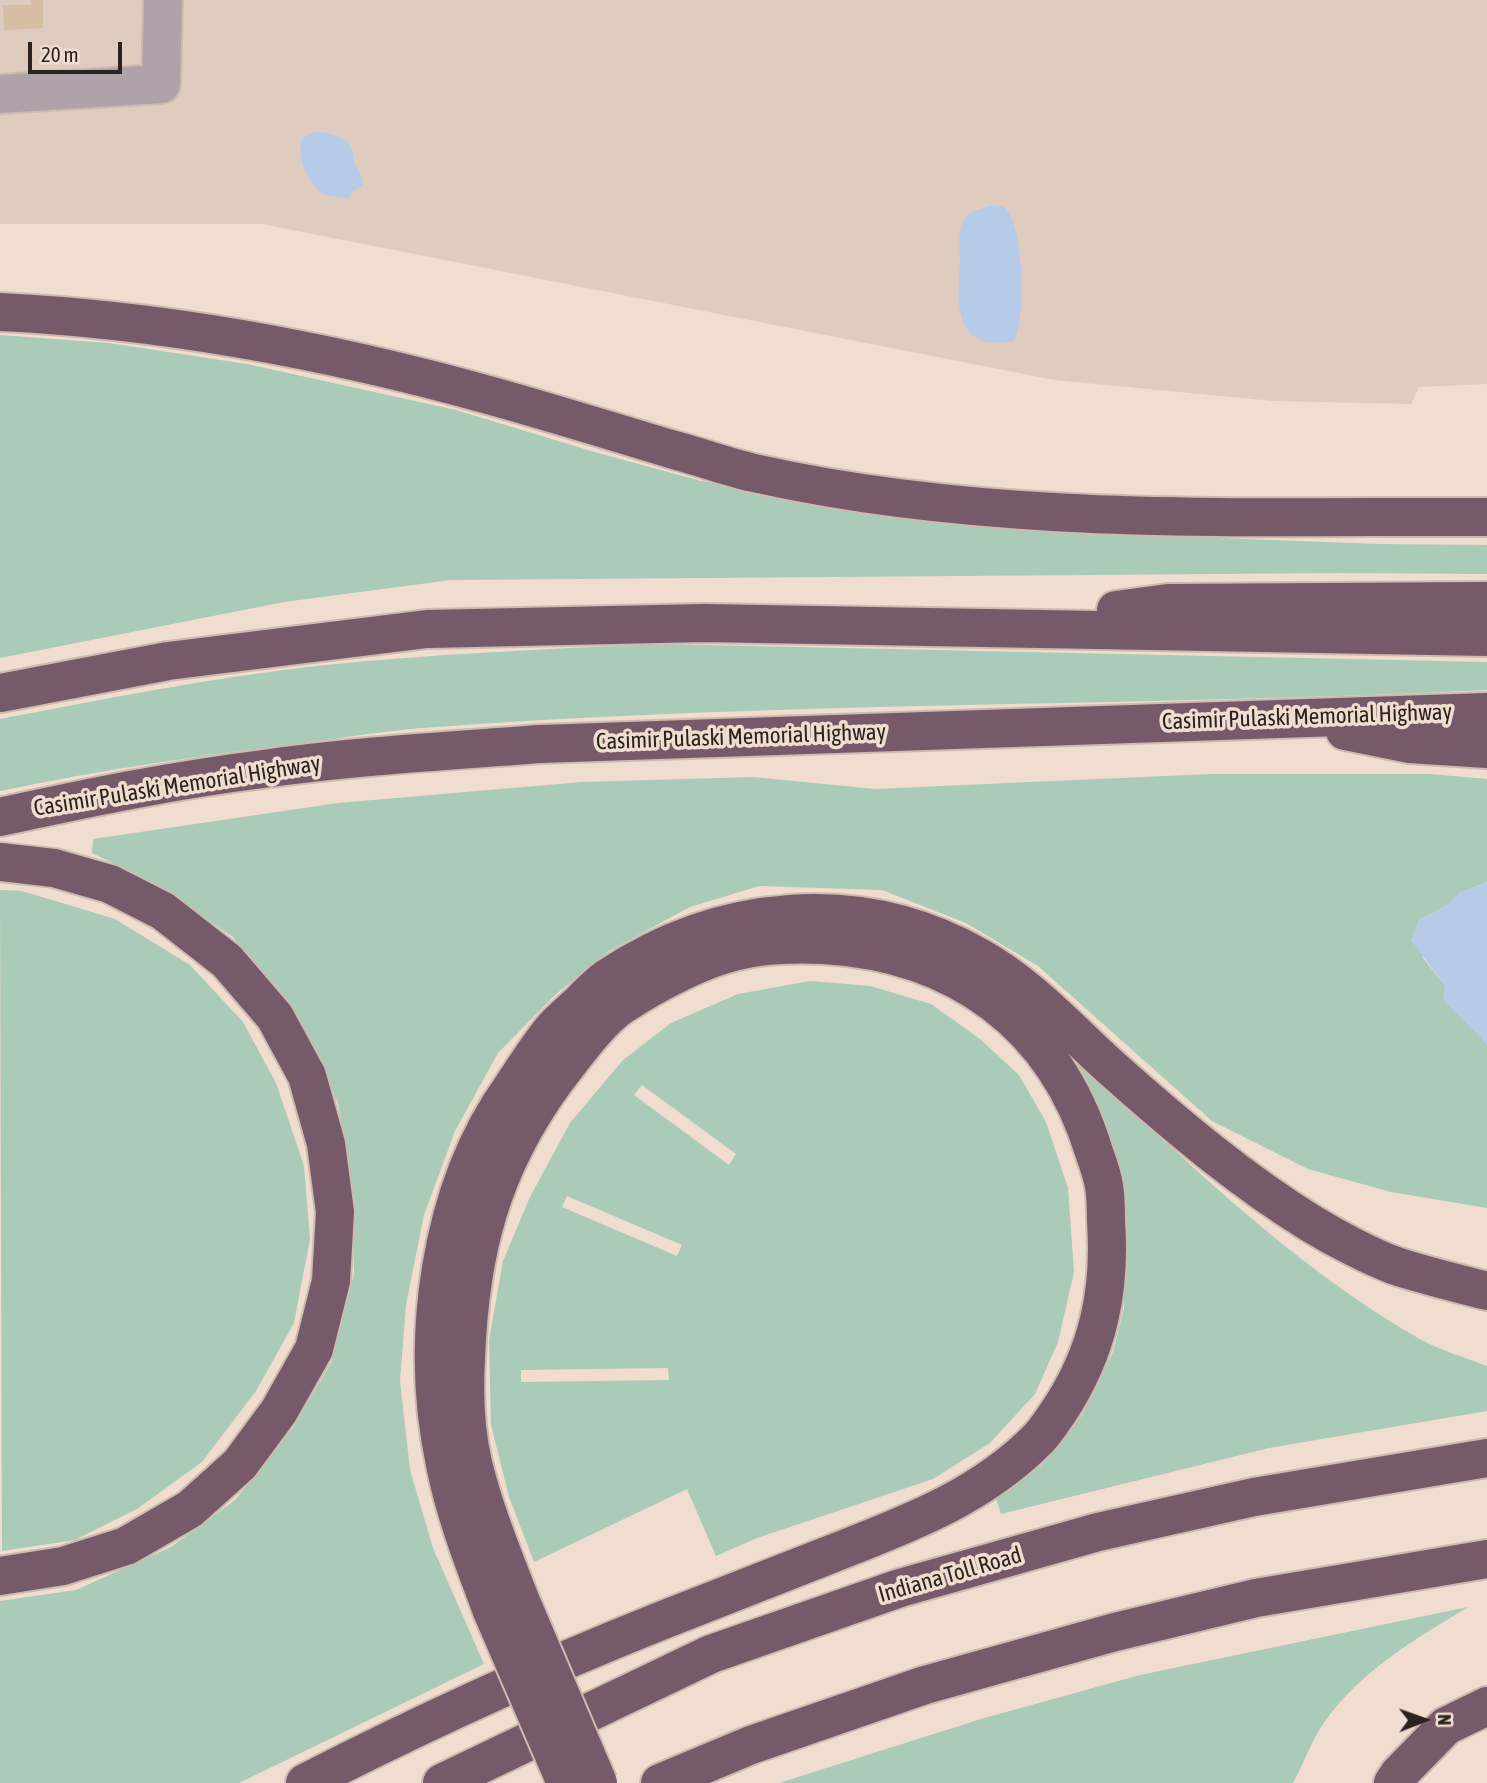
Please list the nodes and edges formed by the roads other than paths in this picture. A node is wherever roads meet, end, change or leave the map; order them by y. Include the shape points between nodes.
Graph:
1 (163, 0) edge
2 (0, 94) edge
3 (0, 312) edge
4 (1487, 517) edge
5 (1487, 601) edge
6 (989, 626) junction
7 (1487, 637) edge
8 (0, 692) edge
9 (1487, 712) edge
10 (1278, 718) junction
11 (1487, 749) edge
12 (0, 817) edge
13 (0, 862) edge
14 (1487, 1292) edge
15 (1487, 1458) edge
16 (1487, 1559) edge
17 (0, 1576) edge
18 (506, 1604) junction
19 (1487, 1706) edge
20 (305, 1783) edge
21 (442, 1783) edge
22 (566, 1783) edge
23 (598, 1783) edge
24 (660, 1783) edge
25 (1393, 1783) edge

1 - 2 lane via 161,84
3 - 4 highway via 214,333 342,357 753,472 879,496 1003,510 1135,516
5 - 6 highway via 1168,603
6 - 7 highway
6 - 8 highway via 705,623 427,629 168,661
9 - 10 highway, Casimir Pulaski Memorial Highway
10 - 11 highway via 1409,744
10 - 12 highway, Casimir Pulaski Memorial Highway via 540,744 387,755 119,791
13 - 17 highway via 54,868 110,884 163,911 227,961 275,1017 307,1076 326,1144 335,1212 331,1281 314,1349 279,1411 240,1464 190,1509 126,1546 63,1566
14 - 18 highway via 1394,1265 1313,1225 1218,1158 1030,993 980,957 924,932 866,915 801,913 735,920 668,943 604,980 552,1030 504,1097 477,1148 456,1204 443,1254 435,1397 445,1464 464,1537
15 - 21 highway, Indiana Toll Road via 1254,1497 1098,1532 900,1588 711,1654
16 - 24 highway via 1256,1598 1115,1632 925,1685 751,1745
18 - 20 highway via 492,1527 472,1459 464,1392 475,1258 494,1193 529,1118 571,1059 618,1007 678,973 739,950 801,944 866,948 938,971 1012,1016 1054,1063 1083,1115 1104,1184 1108,1251 1101,1321 1077,1383 1042,1436 990,1482 923,1518 651,1625 416,1726
18 - 22 highway, bridge
18 - 23 highway, bridge
19 - 25 highway via 1446,1726

